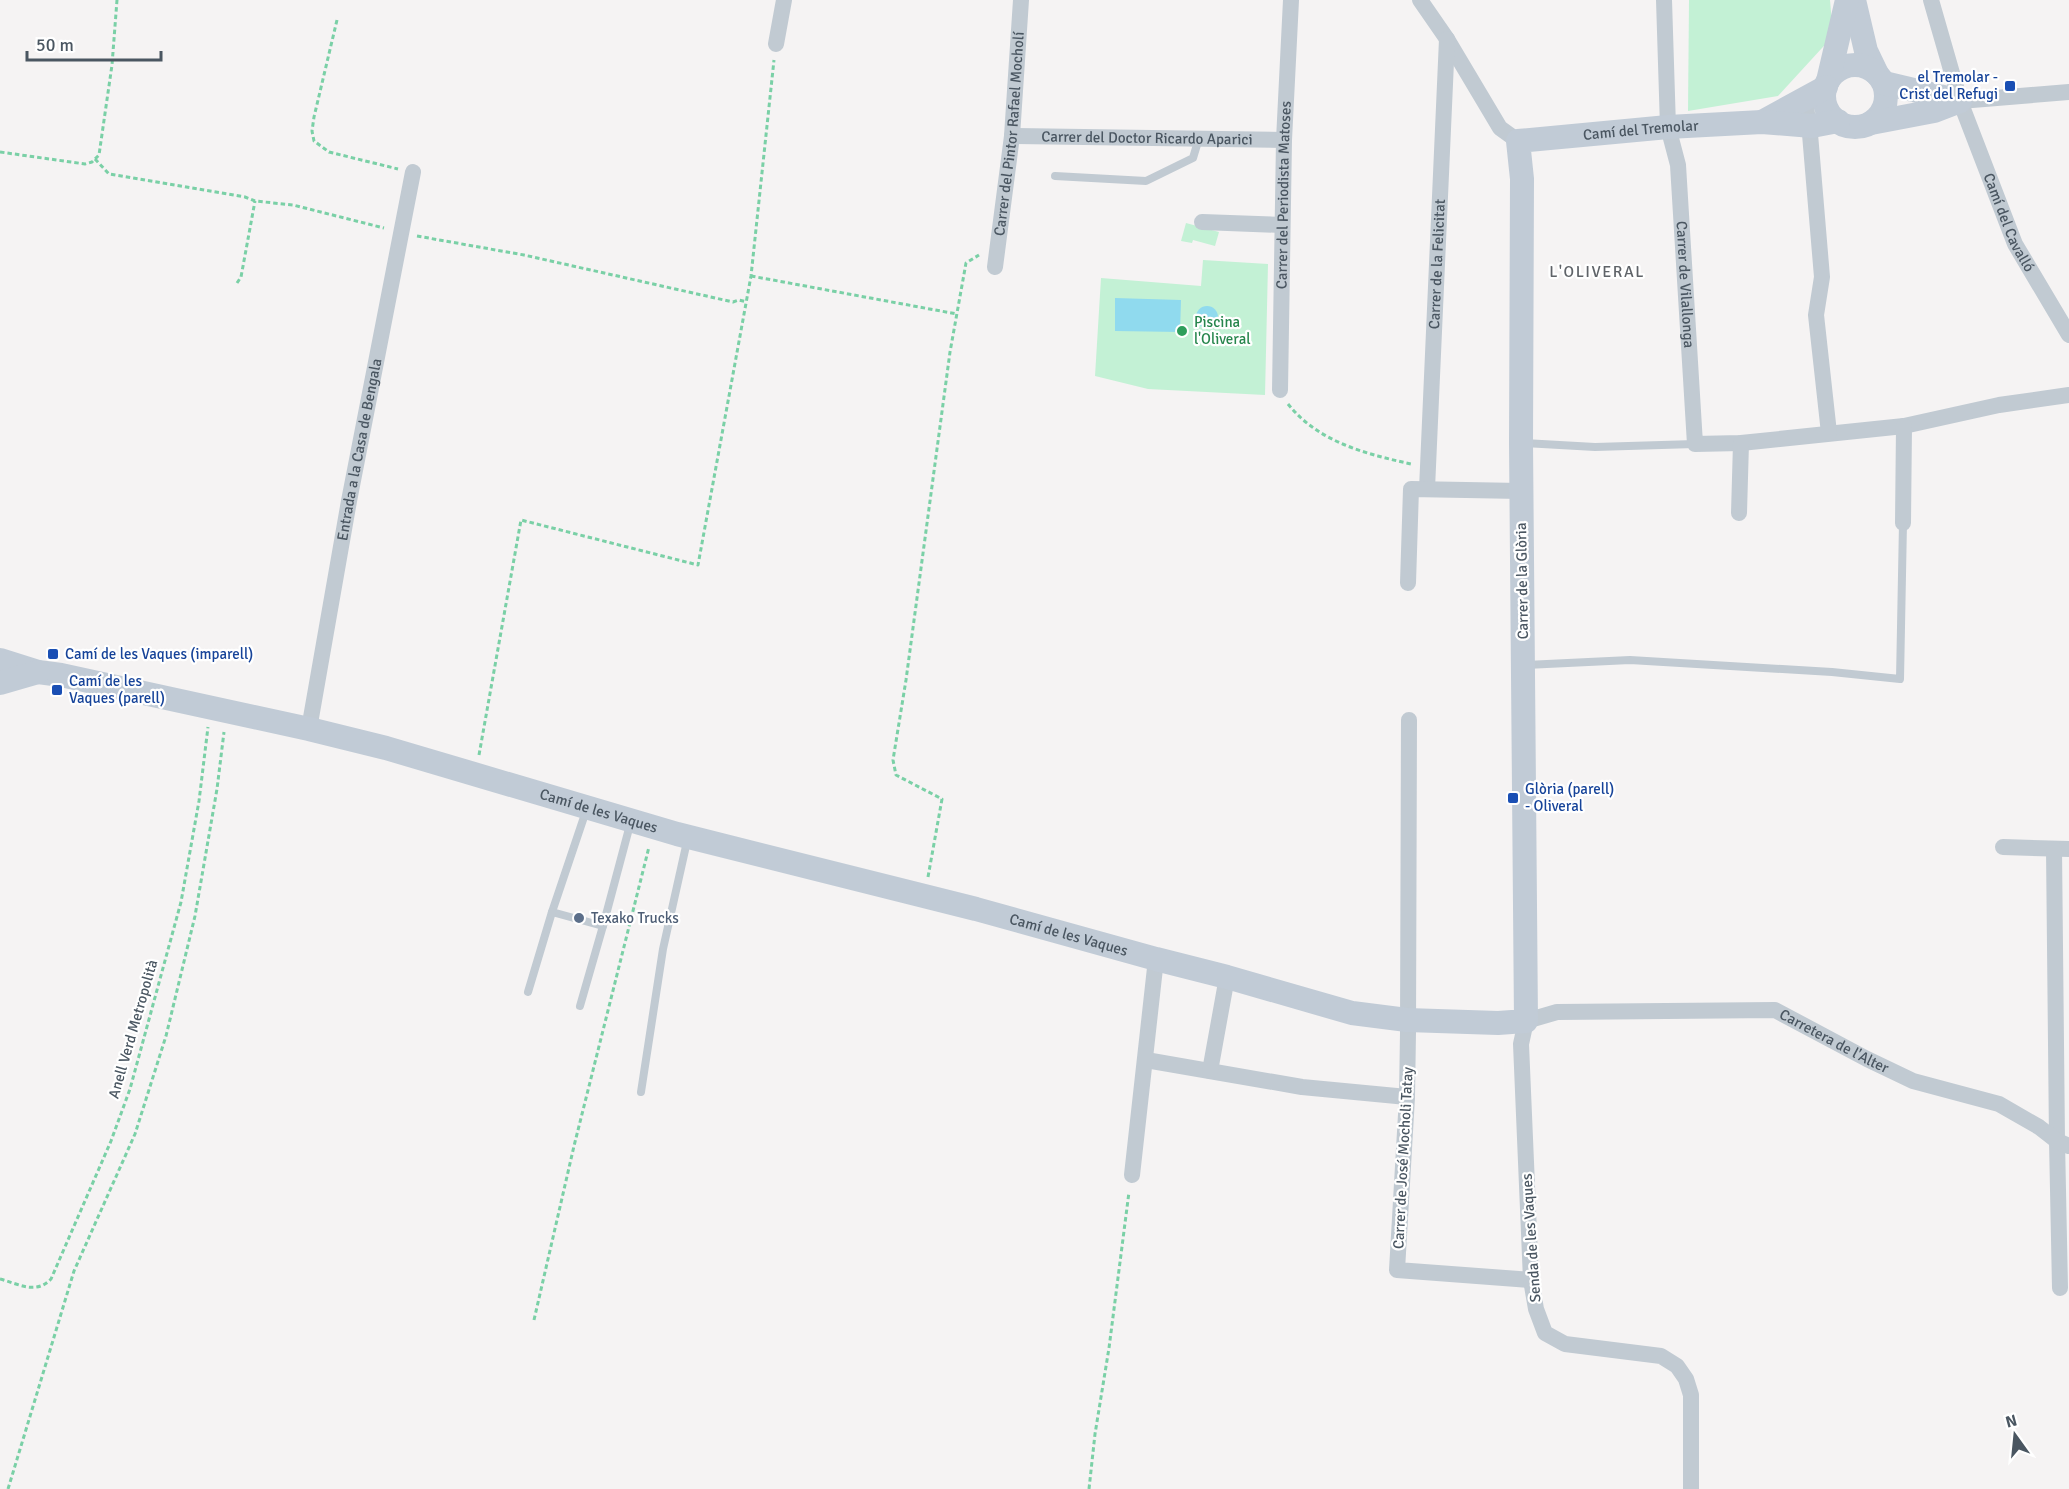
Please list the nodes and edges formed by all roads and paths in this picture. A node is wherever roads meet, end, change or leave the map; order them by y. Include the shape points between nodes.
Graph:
1 (117, 0) edge
2 (784, 0) edge
3 (1021, 0) edge
4 (1291, 0) edge
5 (1420, 0) edge
6 (1664, 0) edge
7 (1847, 0) edge
8 (1854, 0) edge
9 (1931, 0) edge
10 (337, 20) dead end
11 (1447, 39) junction
12 (776, 44) joint
13 (1881, 78) junction
14 (1827, 84) junction
15 (2069, 92) edge
16 (1805, 100) junction
17 (1959, 101) junction
18 (1838, 121) junction
19 (1762, 122) junction
20 (1871, 123) junction
21 (1668, 127) junction
22 (1809, 130) junction
23 (1011, 136) junction
24 (1198, 138) junction
25 (1284, 140) junction
26 (1518, 141) junction
27 (0, 152) edge
28 (95, 159) junction
29 (413, 172) joint
30 (1055, 176) dead end
31 (255, 201) junction
32 (1202, 222) dead end
33 (1282, 225) junction
34 (402, 233) junction
35 (998, 243) junction
36 (995, 267) dead end
37 (751, 276) junction
38 (237, 283) dead end
39 (747, 302) junction
40 (957, 314) junction
41 (2069, 335) edge
42 (1280, 390) joint
43 (2069, 395) edge
44 (1904, 426) junction
45 (1829, 433) junction
46 (1521, 442) junction
47 (1741, 443) junction
48 (1695, 444) junction
49 (1427, 468) junction
50 (1419, 489) junction
51 (1521, 491) junction
52 (1739, 513) dead end
53 (1903, 523) joint
54 (1408, 583) dead end
55 (0, 660) edge
56 (1523, 666) junction
57 (38, 672) junction
58 (0, 683) edge
59 (218, 715) junction
60 (1409, 720) dead end
61 (309, 729) junction
62 (476, 775) junction
63 (588, 808) junction
64 (631, 820) junction
65 (654, 827) junction
66 (688, 837) junction
67 (2003, 847) dead end
68 (2061, 849) edge
69 (925, 896) junction
70 (552, 912) junction
71 (603, 926) junction
72 (1156, 959) junction
73 (1227, 977) junction
74 (528, 992) dead end
75 (580, 1006) dead end
76 (1407, 1020) junction
77 (1526, 1021) junction
78 (1146, 1060) junction
79 (1210, 1071) junction
80 (641, 1092) dead end
81 (1407, 1097) junction
82 (2063, 1143) edge
83 (1132, 1175) joint
84 (0, 1279) edge
85 (1531, 1280) junction
86 (2060, 1288) dead end
87 (534, 1320) dead end
88 (8, 1489) edge
89 (1089, 1489) edge
90 (1691, 1489) edge

1 - 28 path via 102,144
2 - 12 street
3 - 23 street, Carrer del Pintor Rafael Mocholí
4 - 25 street, Carrer del Periodista Matoses
5 - 11 street
6 - 21 street, Carrer de Vilallonga
7 - 14 street
8 - 13 street via 1866,51
9 - 17 street, Camí del Cavalló
10 - 29 path via 314,117 314,141 329,152
11 - 26 street via 1500,128
11 - 49 street, Carrer de la Felicitat
12 - 37 path
13 - 14 street via 1868,67 1845,66
13 - 17 street
13 - 20 street via 1887,94 1885,105
14 - 16 street, Camí del Tremolar
14 - 18 street via 1825,103
15 - 17 street
16 - 19 street, Camí del Tremolar
16 - 22 street
17 - 20 street via 1934,111
17 - 41 street, Camí del Cavalló via 2015,244
18 - 20 street via 1848,126
18 - 22 street, Camí del Tremolar
19 - 21 street, Camí del Tremolar
19 - 22 street, Camí del Tremolar
21 - 26 street, Camí del Tremolar
21 - 48 street, Carrer de Vilallonga via 1678,165
22 - 45 street via 1822,277 1816,315
23 - 24 street, Carrer del Doctor Ricardo Aparici
23 - 35 street, Carrer del Pintor Rafael Mocholí
24 - 25 street, Carrer del Doctor Ricardo Aparici
24 - 30 lane via 1193,158 1146,181
25 - 33 street, Carrer del Periodista Matoses
26 - 46 street, Carrer de la Glòria via 1522,179
27 - 28 path via 85,164
28 - 31 path via 109,174
29 - 34 street, Entrada a la Casa de Bengala
31 - 34 path via 293,205
31 - 38 path
32 - 33 street
33 - 42 street, Carrer del Periodista Matoses
34 - 39 path
34 - 61 street, Entrada a la Casa de Bengala
35 - 36 street, Carrer del Pintor Rafael Mocholí
35 - 40 path via 966,263
37 - 39 path
37 - 40 path
39 - 62 path via 698,565 521,520
40 - 69 path via 893,760 896,776 942,799
42 - 49 path via 1299,417 1336,442 1363,454
43 - 44 street
44 - 45 street
44 - 53 street
45 - 47 street
46 - 48 lane via 1595,447
46 - 51 street, Carrer de la Glòria
47 - 48 street
47 - 52 street
49 - 50 street, Carrer de la Felicitat
50 - 51 street
50 - 54 street, Carrer de la Felicitat
51 - 56 street, Carrer de la Glòria
53 - 56 lane via 1900,679 1630,660
55 - 57 street, Camí de les Vaques
56 - 77 street, Carrer de la Glòria
57 - 58 street, Camí de les Vaques
57 - 59 street, Camí de les Vaques
59 - 61 street, Camí de les Vaques
59 - 84 path, Anell Verd Metropolità via 181,902 130,1089 115,1130 51,1279 36,1289
59 - 88 path via 217,789 195,916 166,1036 135,1134 74,1271
60 - 76 street, Carrer de José Mocholi Tatay
61 - 62 street, Camí de les Vaques
62 - 63 street, Camí de les Vaques
63 - 64 street, Camí de les Vaques
63 - 70 lane
64 - 65 street, Camí de les Vaques
64 - 71 lane
65 - 66 street, Camí de les Vaques
65 - 87 path
66 - 69 street, Camí de les Vaques
66 - 80 lane via 663,949
67 - 68 street
68 - 82 street
69 - 72 street, Camí de les Vaques
70 - 71 lane
70 - 74 lane
71 - 75 lane
72 - 73 street, Camí de les Vaques
72 - 78 street
73 - 76 street, Camí de les Vaques via 1352,1013
73 - 79 street
76 - 77 street, Camí de les Vaques
76 - 81 street, Carrer de José Mocholi Tatay
77 - 82 street, Carretera de l'Alter via 1557,1012 1775,1010 1913,1081 1999,1104
77 - 85 street, Senda de les Vaques via 1521,1044
78 - 79 street
78 - 83 street
79 - 81 street via 1302,1087
81 - 85 street, Carrer de José Mocholi Tatay via 1397,1270
82 - 86 street
83 - 89 path
85 - 90 street, Senda de les Vaques via 1545,1333 1565,1344 1661,1356 1677,1366 1691,1395

